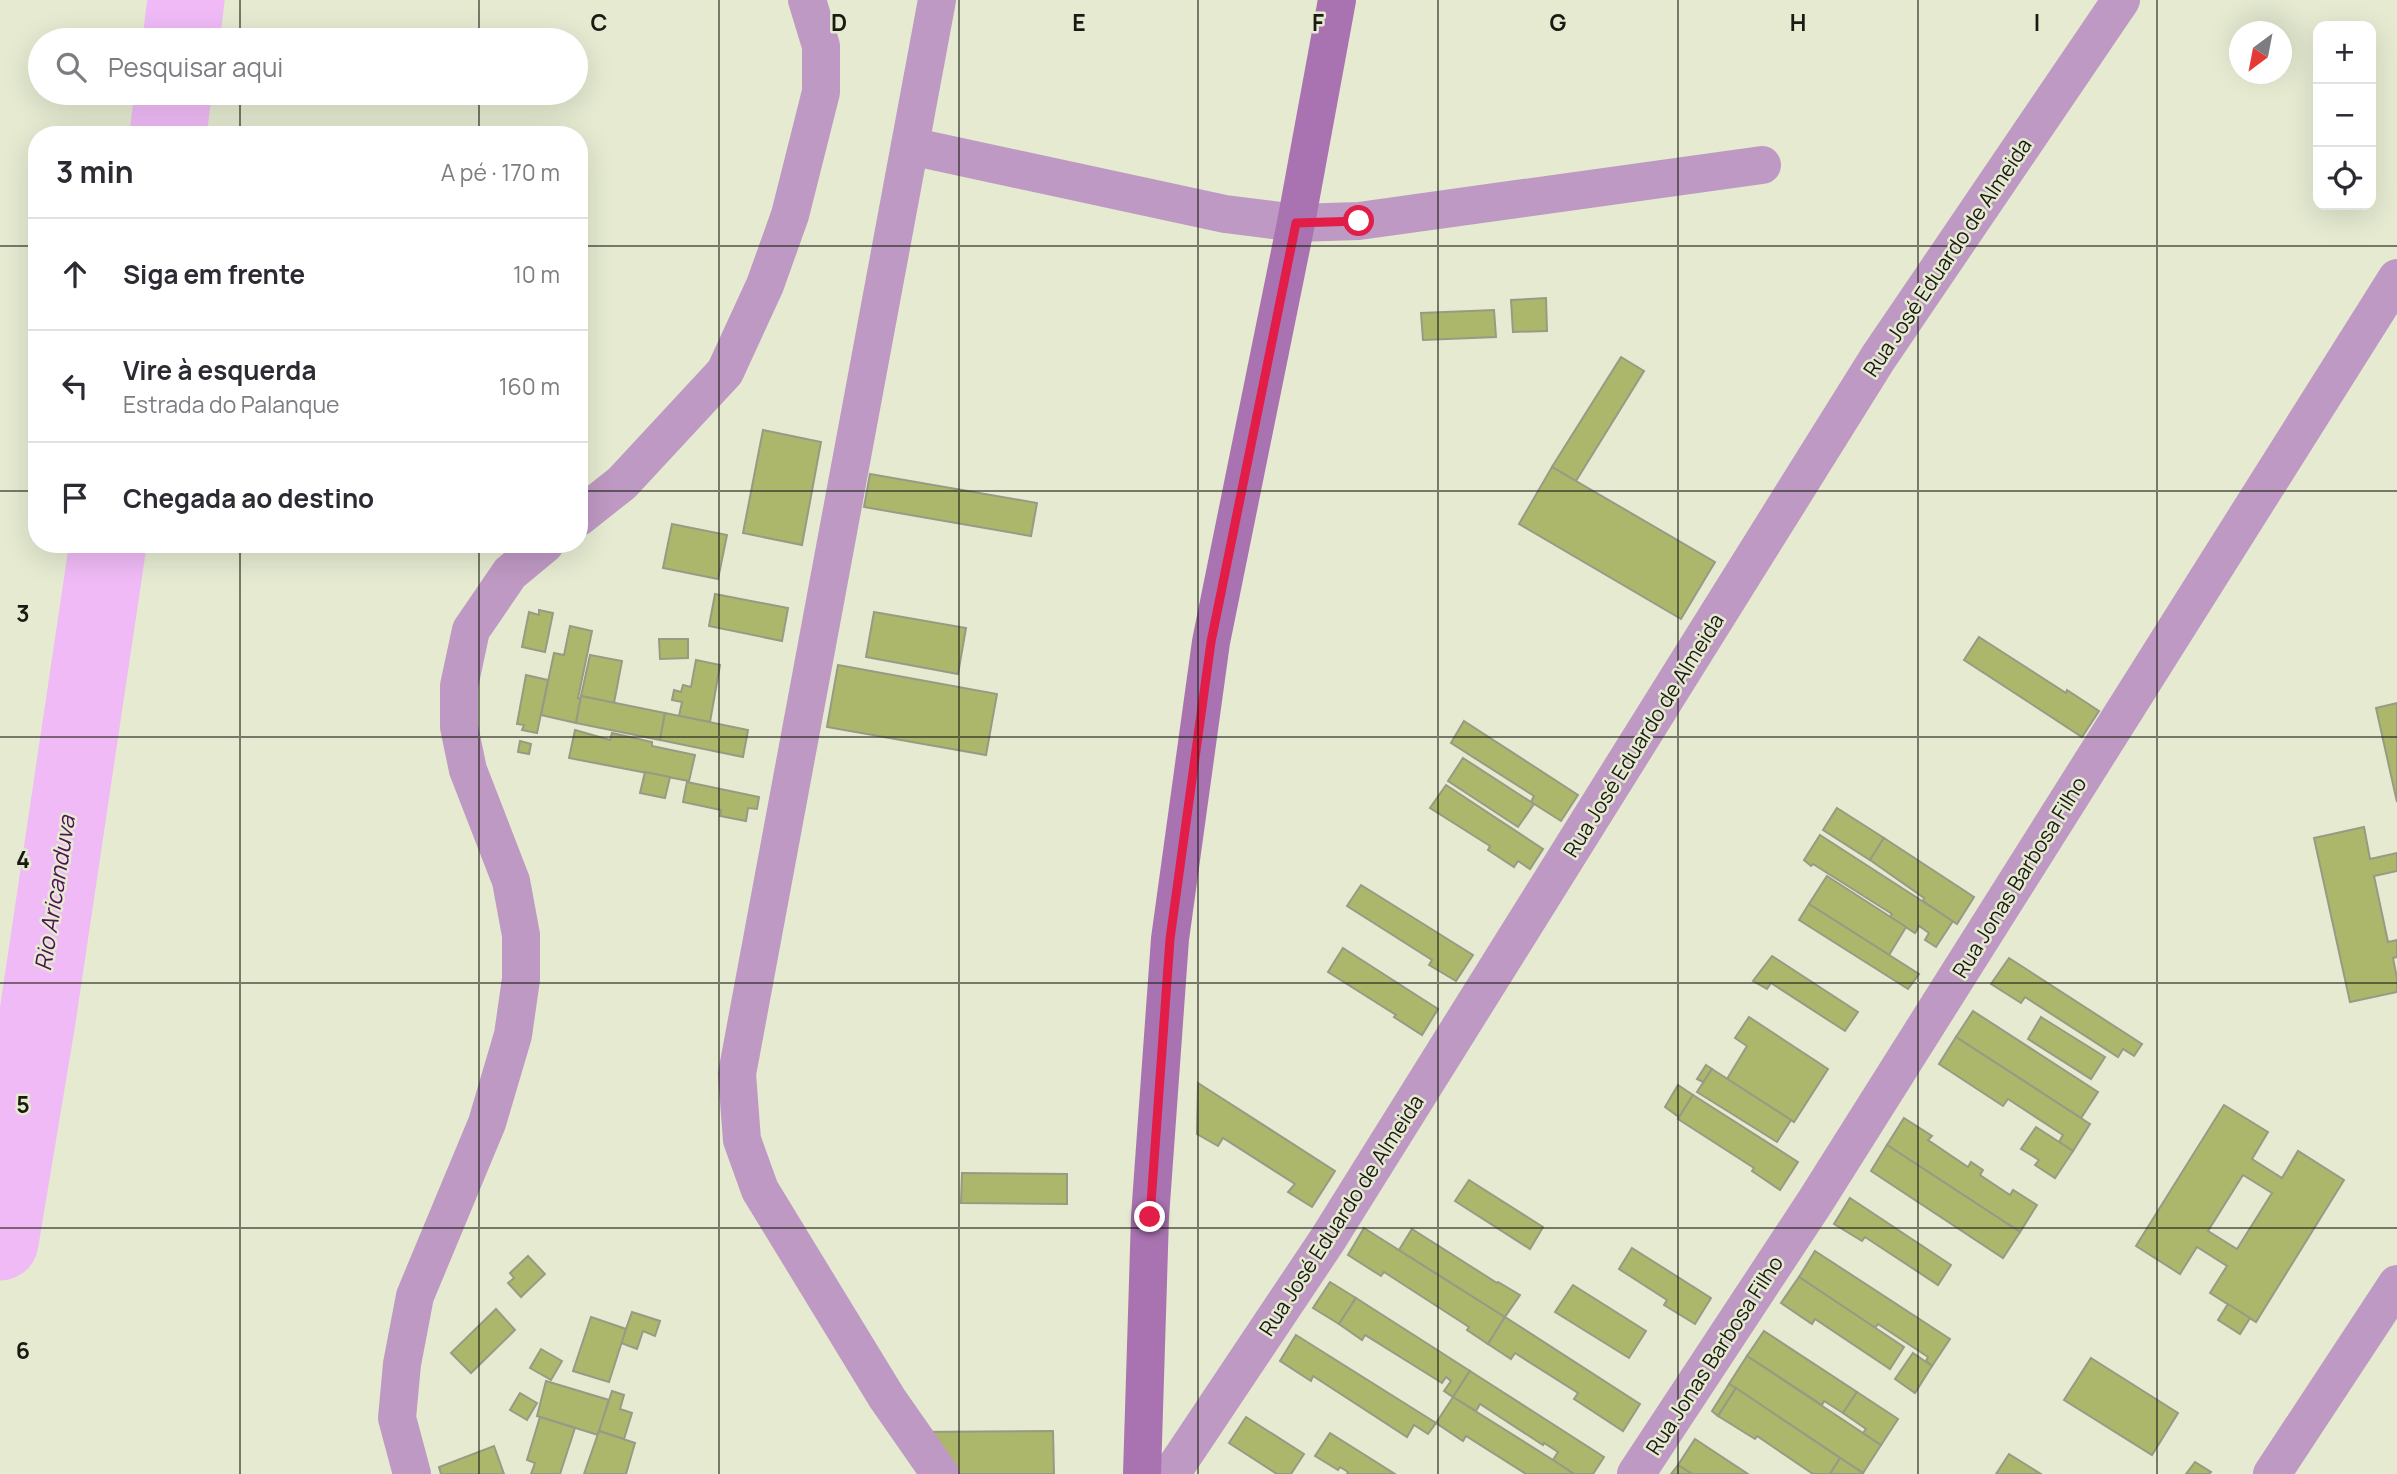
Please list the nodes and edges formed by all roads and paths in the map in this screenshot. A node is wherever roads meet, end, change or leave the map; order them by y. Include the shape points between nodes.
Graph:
1 (807, 0) edge
2 (937, 0) edge
3 (1337, 0) edge
4 (2121, 0) edge
5 (910, 146) junction
6 (1762, 165) dead end
7 (1296, 223) junction
8 (2397, 278) edge
9 (588, 510) edge
10 (534, 553) edge
11 (2397, 1284) edge
12 (412, 1474) edge
13 (940, 1474) edge
14 (1142, 1474) edge
15 (1171, 1474) edge
16 (1636, 1474) edge
17 (2272, 1474) edge

1 - 9 street via 821,46 821,92 790,215 765,285 725,372 622,483
2 - 5 street
3 - 7 street
4 - 15 street, Rua José Eduardo de Almeida via 1878,358 1328,1239
5 - 7 street via 1225,214
5 - 13 street via 737,1074 742,1140 760,1190 887,1398
6 - 7 street via 1359,221
7 - 14 street via 1211,642 1170,939 1150,1217
8 - 16 street, Rua Jonas Barbosa Filho via 1829,1179
10 - 12 street via 510,573 471,630 459,686 459,727 468,770 512,881 522,979 513,1035 487,1123 415,1296 397,1418
11 - 17 street

